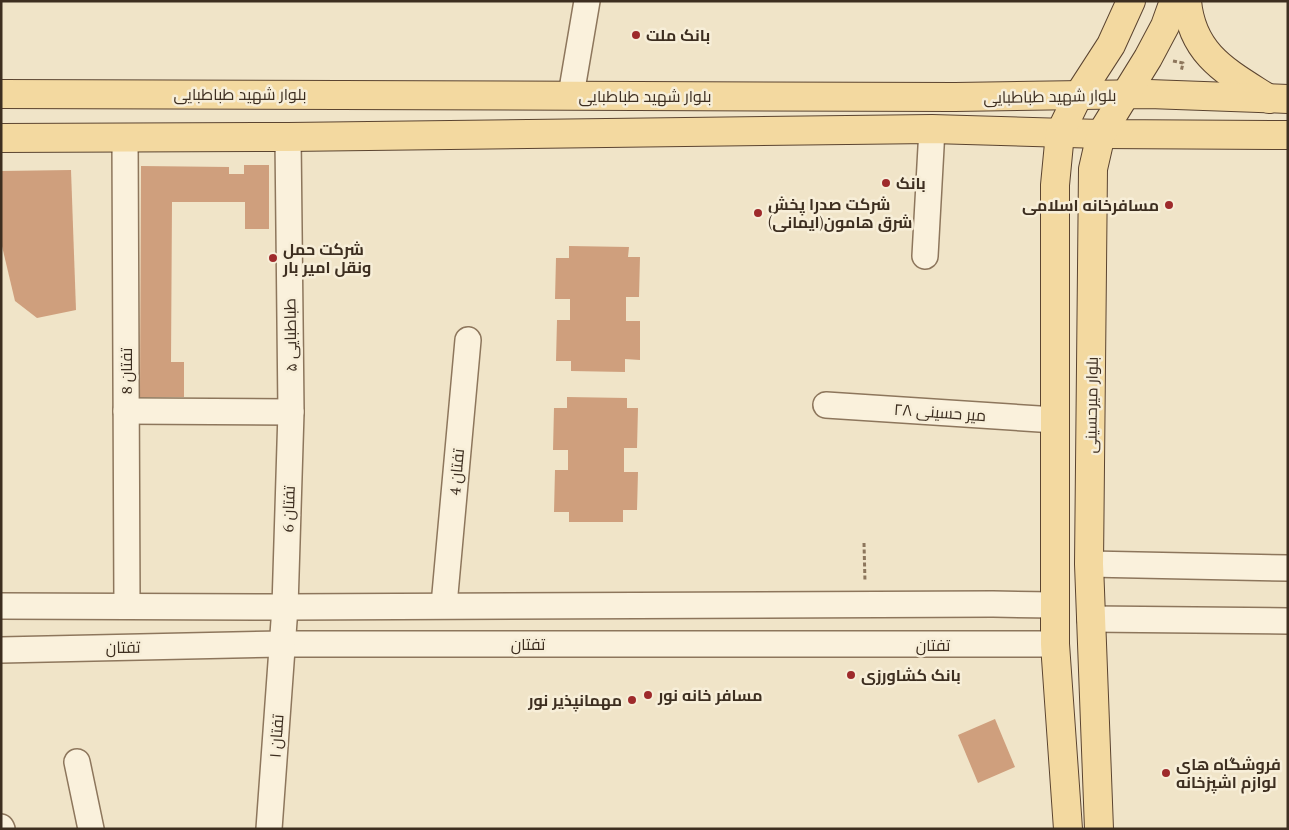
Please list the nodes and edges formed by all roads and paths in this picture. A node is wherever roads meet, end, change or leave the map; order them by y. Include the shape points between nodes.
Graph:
1 (587, 1) edge
2 (1174, 1) edge
3 (1187, 1) edge
4 (1128, 9) edge
5 (1165, 26) junction
6 (1, 94) edge
7 (571, 95) junction
8 (1125, 95) junction
9 (1078, 96) junction
10 (1278, 99) edge
11 (932, 129) junction
12 (1060, 133) junction
13 (1101, 134) junction
14 (1288, 135) edge
15 (124, 137) junction
16 (288, 137) junction
17 (1, 138) edge
18 (925, 256) dead end
19 (468, 340) dead end
20 (1092, 360) junction
21 (1055, 362) junction
22 (826, 405) dead end
23 (126, 411) junction
24 (291, 412) junction
25 (1055, 420) junction
26 (864, 543) dead end
27 (1089, 564) junction
28 (1288, 568) edge
29 (444, 604) junction
30 (866, 604) junction
31 (127, 605) junction
32 (1, 606) edge
33 (1054, 606) junction
34 (286, 607) junction
35 (1090, 619) junction
36 (1288, 622) edge
37 (283, 644) junction
38 (1055, 644) junction
39 (1, 650) edge
40 (77, 762) dead end
41 (90, 829) edge
42 (269, 829) edge
43 (1068, 829) edge
44 (1099, 829) edge

1 - 7 street
2 - 5 main road, بلوار میرحسینی
3 - 10 main road via 1188,18 1195,37 1207,53 1222,69
4 - 5 main road via 1128,27 1142,35 1157,34
4 - 9 main road via 1111,45
5 - 8 main road, بلوار میرحسینی
6 - 7 main road, بلوار شهید طباطبایی
7 - 9 main road, بلوار شهید طباطبایی
8 - 9 main road, بلوار شهید طباطبایی
8 - 10 main road, بلوار شهید طباطبایی
8 - 13 main road, بلوار میرحسینی
9 - 12 main road
11 - 12 main road, بلوار شهید طباطبایی
11 - 16 main road, بلوار شهید طباطبایی
11 - 18 street
12 - 13 main road, بلوار شهید طباطبایی
12 - 21 main road via 1055,185
13 - 14 main road, بلوار شهید طباطبایی
13 - 20 main road, بلوار میرحسینی via 1093,169
15 - 16 main road, بلوار شهید طباطبایی
15 - 17 main road, بلوار شهید طباطبایی
15 - 23 street, تفتان 8
16 - 24 street, طباطبایی ۵
19 - 29 street, تفتان 4
20 - 21 main road
20 - 27 main road, بلوار میرحسینی
21 - 25 main road
22 - 25 street, میر حسینی ۲۸
23 - 24 street
23 - 31 street, تفتان 8
24 - 34 street, تفتان 6
25 - 33 main road
26 - 30 path
27 - 28 street
27 - 35 main road, بلوار میرحسینی
29 - 30 street
29 - 34 street
30 - 33 street
31 - 32 street
31 - 34 street
33 - 38 main road
34 - 37 street, تفتان 6
35 - 36 street
35 - 44 main road, بلوار میرحسینی
37 - 38 street, تفتان
37 - 39 street, تفتان
37 - 42 street, تفتان ۱
38 - 43 main road
40 - 41 street

